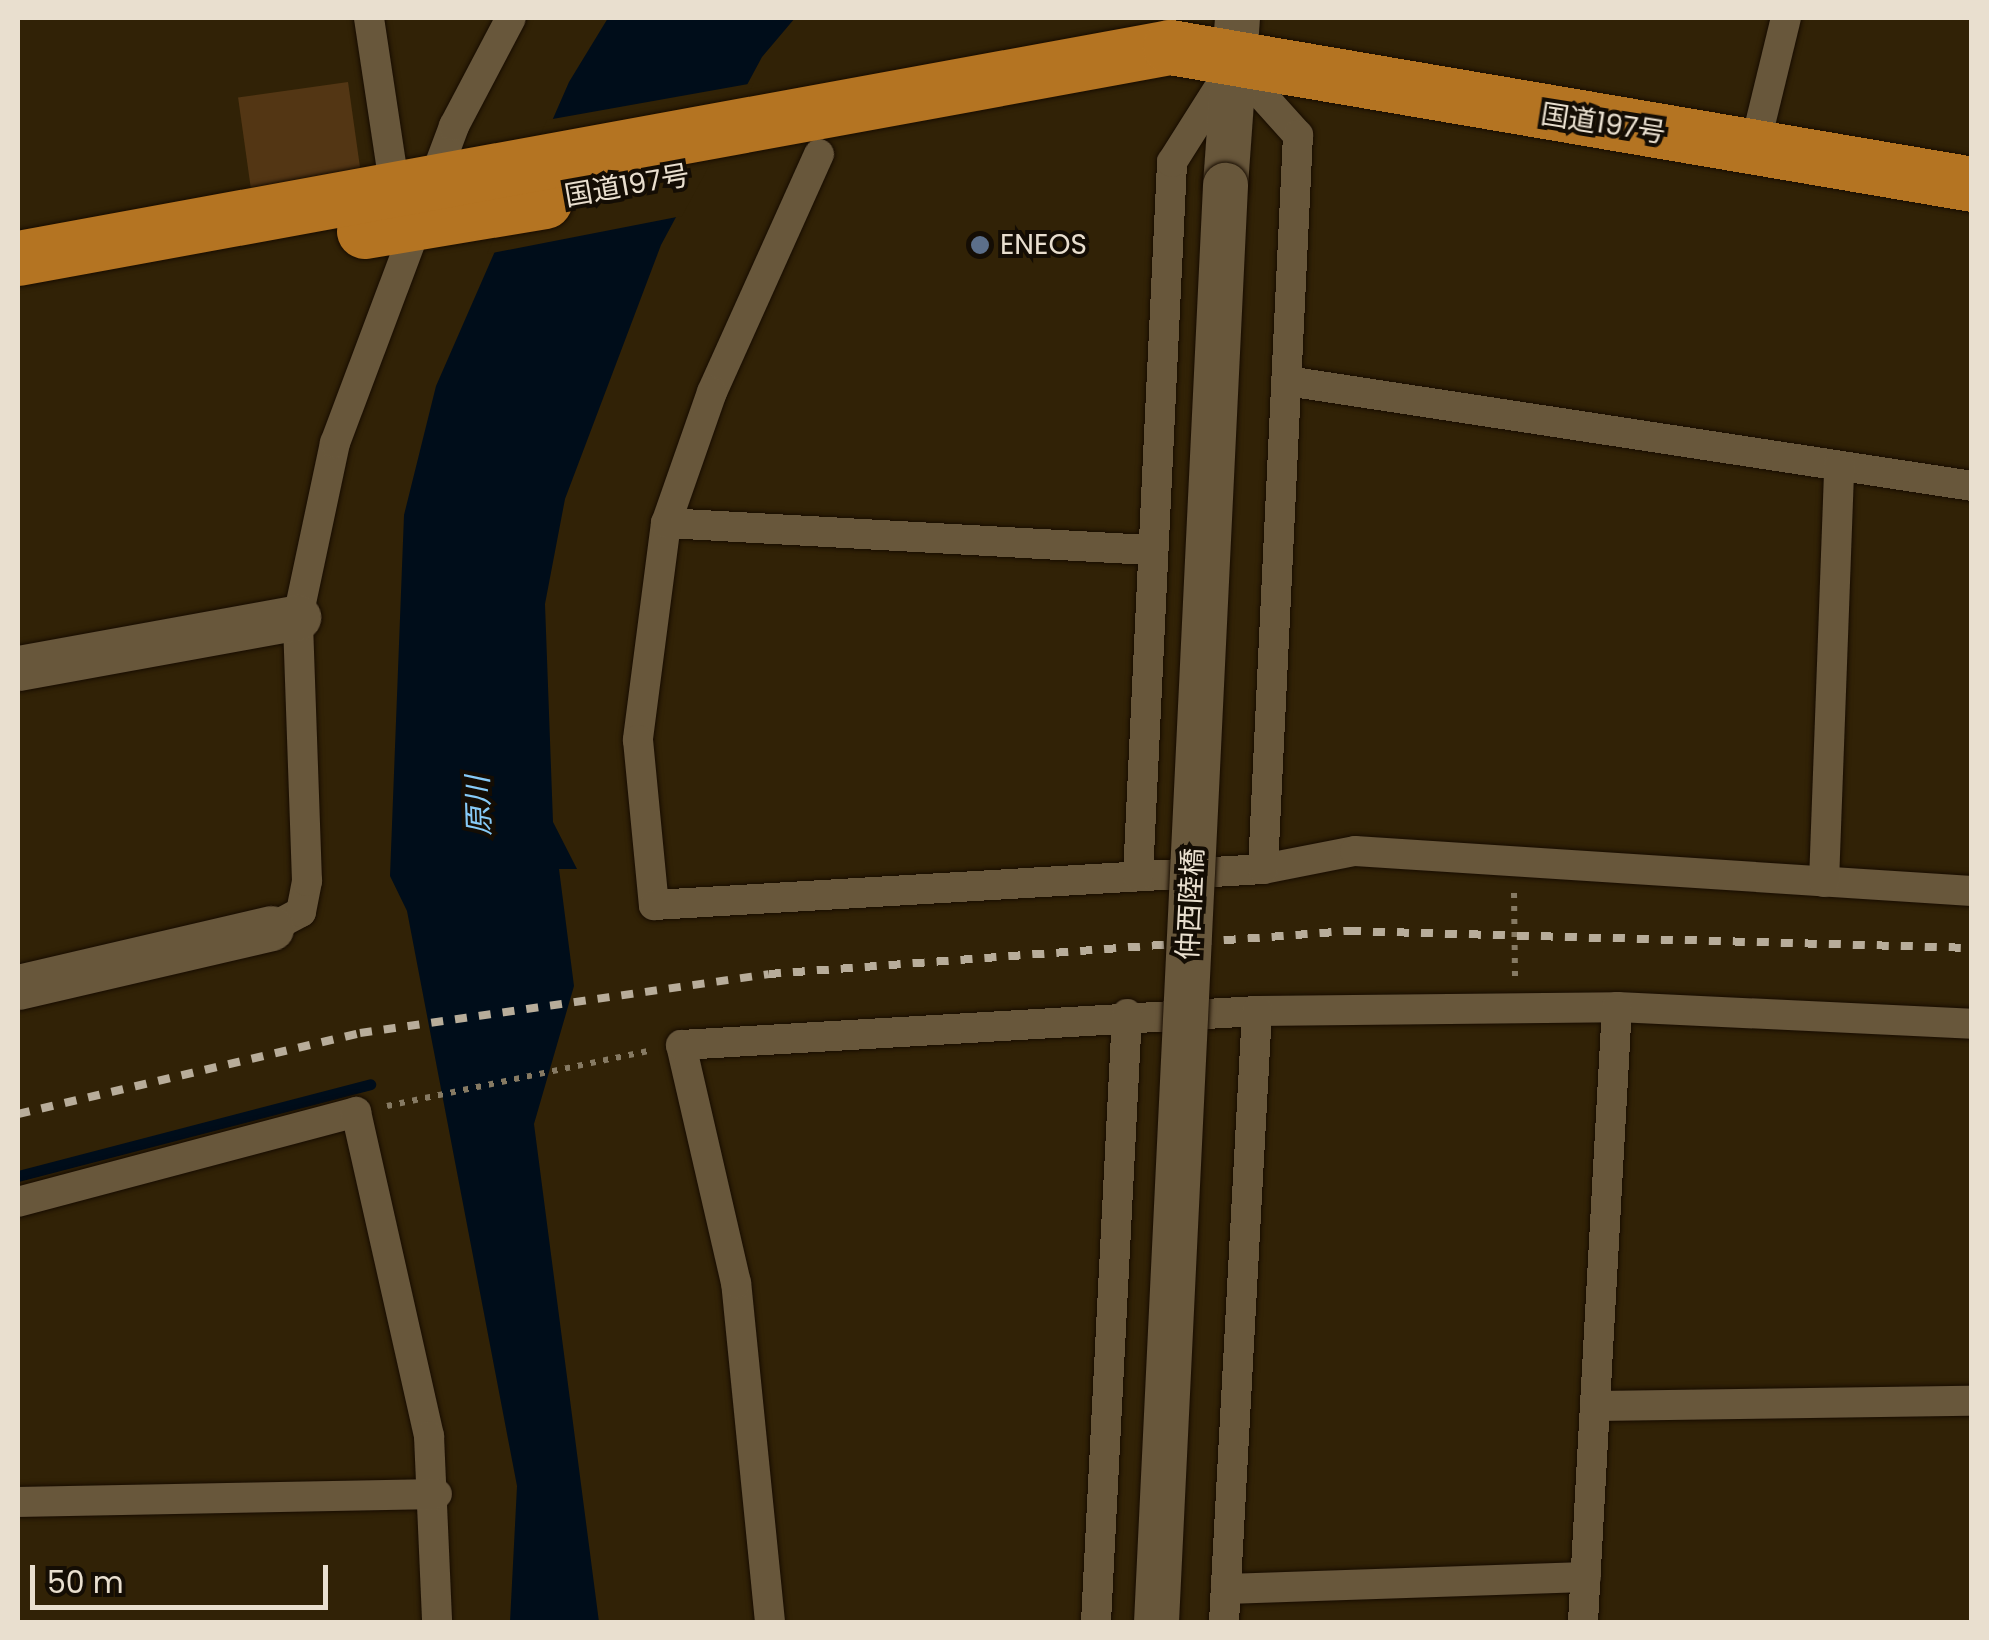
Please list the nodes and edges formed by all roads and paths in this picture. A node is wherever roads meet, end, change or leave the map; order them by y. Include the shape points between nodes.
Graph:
1 (369, 18) edge
2 (512, 18) edge
3 (1786, 18) edge
4 (1235, 41) edge
5 (755, 145) junction
6 (1754, 148) junction
7 (819, 154) junction
8 (1972, 184) edge
9 (435, 196) junction
10 (18, 258) edge
11 (18, 295) edge
12 (1288, 381) junction
13 (1839, 466) junction
14 (1972, 486) edge
15 (666, 523) junction
16 (1151, 550) junction
17 (298, 617) junction
18 (18, 668) edge
19 (1263, 868) junction
20 (1138, 876) junction
21 (1824, 882) junction
22 (1514, 884) dead end
23 (1972, 891) edge
24 (272, 928) joint
25 (18, 988) edge
26 (1515, 992) dead end
27 (1617, 1007) junction
28 (1257, 1010) junction
29 (1127, 1014) junction
30 (1972, 1024) edge
31 (644, 1051) dead end
32 (406, 1102) dead end
33 (18, 1202) edge
34 (1972, 1400) edge
35 (1595, 1406) junction
36 (437, 1494) junction
37 (18, 1502) edge
38 (1586, 1577) junction
39 (1226, 1589) junction
40 (437, 1622) edge
41 (770, 1622) edge
42 (1096, 1622) edge
43 (1156, 1622) edge
44 (1224, 1622) edge
45 (1583, 1622) edge

1 - 9 street
2 - 9 street
3 - 6 street
4 - 5 highway, 国道197号 via 1170,47
4 - 6 highway, 国道197号
4 - 7 highway, 国道197号 via 1162,88
4 - 12 street via 1298,135
4 - 16 street via 1172,162
4 - 43 main road, 仲西陸橋, bridge
5 - 7 highway, 国道197号
5 - 9 highway, 国道197号
6 - 8 highway, 国道197号
7 - 15 street via 712,392
9 - 10 highway, 国道197号
9 - 11 highway, 国道197号
9 - 17 street via 335,443
12 - 13 street
12 - 19 street
13 - 14 street
13 - 21 street
15 - 16 street
15 - 20 street via 638,740 654,905
16 - 20 street
17 - 18 main road
17 - 24 street via 307,881 301,912
19 - 20 street
19 - 21 street via 1355,852
21 - 23 street
22 - 26 path
24 - 25 main road
27 - 28 street
27 - 30 street
27 - 35 street
28 - 29 street
28 - 39 street
29 - 41 street via 681,1046 736,1283
29 - 42 street
31 - 32 path
33 - 36 street via 356,1112
34 - 35 street
35 - 38 street
36 - 37 street
36 - 40 street
38 - 39 street
38 - 45 street
39 - 44 street

